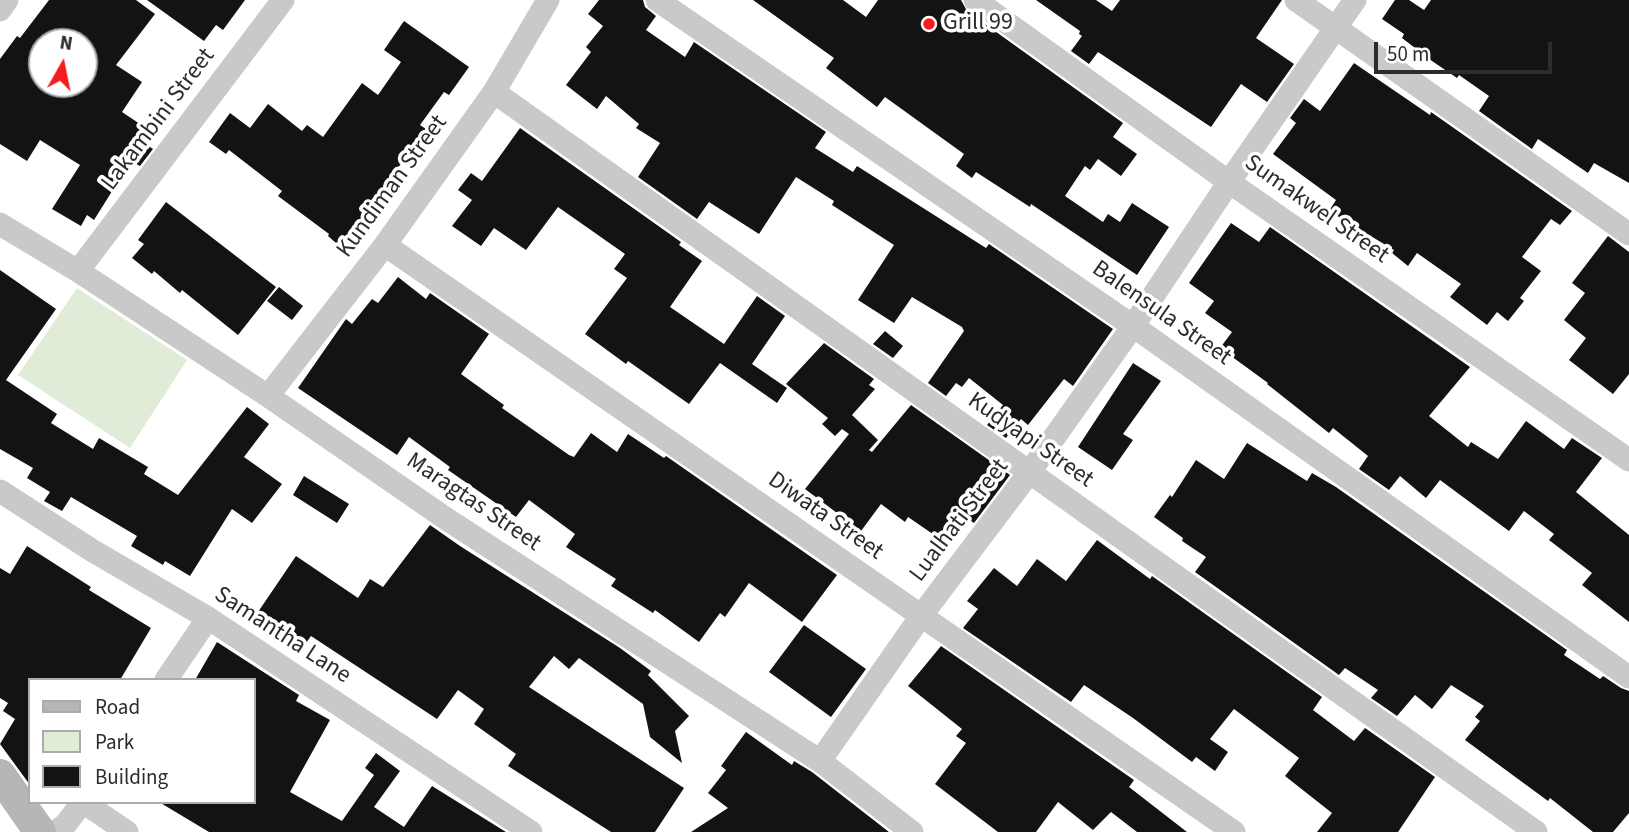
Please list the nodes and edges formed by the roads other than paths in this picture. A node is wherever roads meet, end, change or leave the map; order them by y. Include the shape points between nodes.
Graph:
1 (7, 0) edge
2 (283, 0) edge
3 (548, 0) edge
4 (657, 0) edge
5 (975, 0) edge
6 (1296, 0) edge
7 (1355, 0) edge
8 (0, 10) edge
9 (1335, 28) junction
10 (494, 92) junction
11 (1229, 182) junction
12 (0, 224) edge
13 (1629, 234) edge
14 (385, 245) junction
15 (78, 271) junction
16 (1133, 326) junction
17 (268, 396) junction
18 (1629, 460) edge
19 (1029, 473) junction
20 (0, 491) edge
21 (921, 616) junction
22 (208, 618) junction
23 (1629, 677) edge
24 (167, 678) edge
25 (820, 761) junction
26 (0, 775) edge
27 (81, 804) edge
28 (84, 804) edge
29 (40, 832) edge
30 (55, 832) edge
31 (127, 832) edge
32 (531, 832) edge
33 (912, 832) edge
34 (1234, 832) edge
35 (1536, 832) edge

1 - 8 street
2 - 15 street, Lakambini Street
3 - 10 street, Kundiman Street
4 - 16 street, Balensula Street
5 - 11 street, Sumakwel Street
6 - 9 street
7 - 9 street, Lualhati Street
9 - 11 street, Lualhati Street
9 - 13 street
10 - 14 street, Kundiman Street
10 - 19 street, Kudyapi Street
11 - 16 street, Lualhati Street
11 - 18 street, Sumakwel Street
12 - 15 street, Maragtas Street
14 - 17 street, Kundiman Street
14 - 21 street, Diwata Street
15 - 17 street, Maragtas Street
16 - 19 street, Lualhati Street
16 - 23 street, Balensula Street
17 - 25 street, Maragtas Street via 448,520
19 - 21 street, Lualhati Street
19 - 35 street, Kudyapi Street
20 - 22 street, Samantha Lane
21 - 25 street, Lualhati Street
21 - 34 street, Diwata Street
22 - 24 street
22 - 32 street, Samantha Lane
25 - 33 street, Maragtas Street
26 - 29 street
27 - 30 street
28 - 31 street

